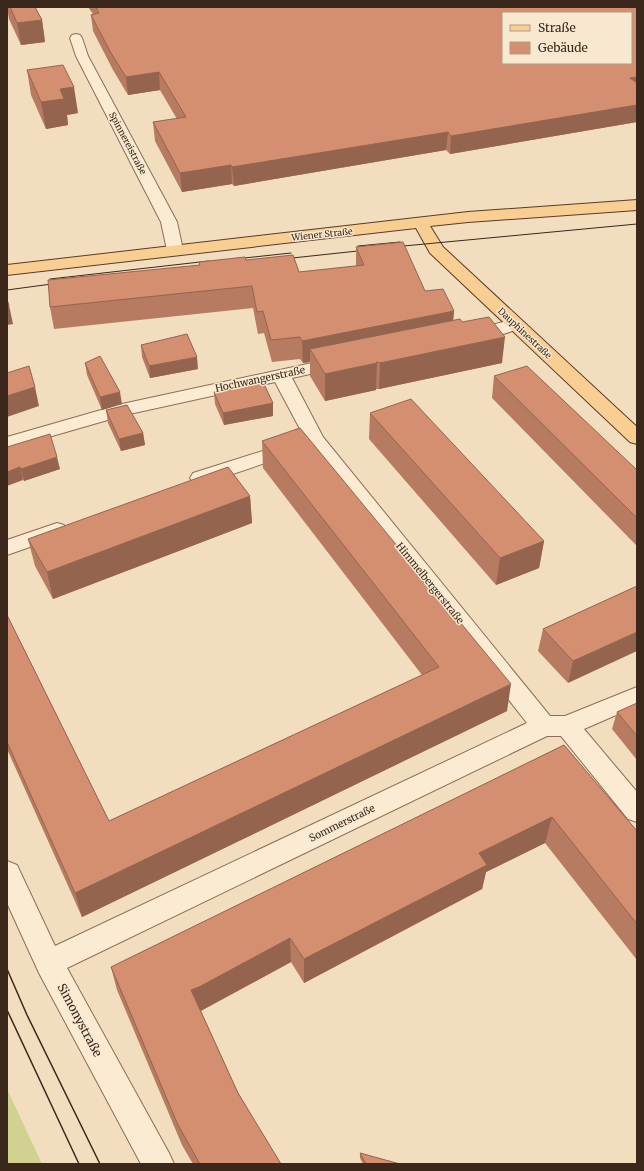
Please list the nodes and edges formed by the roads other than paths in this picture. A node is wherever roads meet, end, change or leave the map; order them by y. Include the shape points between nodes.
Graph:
1 (76, 38) dead end
2 (637, 204) edge
3 (421, 223) junction
4 (175, 250) junction
5 (7, 270) edge
6 (515, 324) junction
7 (452, 340) edge
8 (355, 360) edge
9 (280, 375) junction
10 (637, 438) edge
11 (315, 440) junction
12 (7, 443) edge
13 (186, 483) edge
14 (74, 524) edge
15 (7, 548) edge
16 (637, 696) edge
17 (556, 726) junction
18 (637, 811) edge
19 (7, 873) edge
20 (49, 963) junction
21 (158, 1164) edge

1 - 4 street, Spinnereistraße via 82,56 169,222
2 - 3 main road, Wiener Straße
3 - 4 main road, Wiener Straße
3 - 6 main road, Dauphinestraße via 436,250
4 - 5 main road, Wiener Straße
6 - 7 street
6 - 10 main road, Dauphinestraße
8 - 9 street, Hochwangerstraße
9 - 11 street, Himmelbergerstraße
9 - 12 street, Hochwangerstraße via 122,410
11 - 13 street
11 - 17 street, Himmelbergerstraße
14 - 15 street
16 - 17 street, Sommerstraße
17 - 18 street, Himmelbergerstraße
17 - 20 street, Sommerstraße
19 - 20 street, Simonystraße
20 - 21 street, Simonystraße

